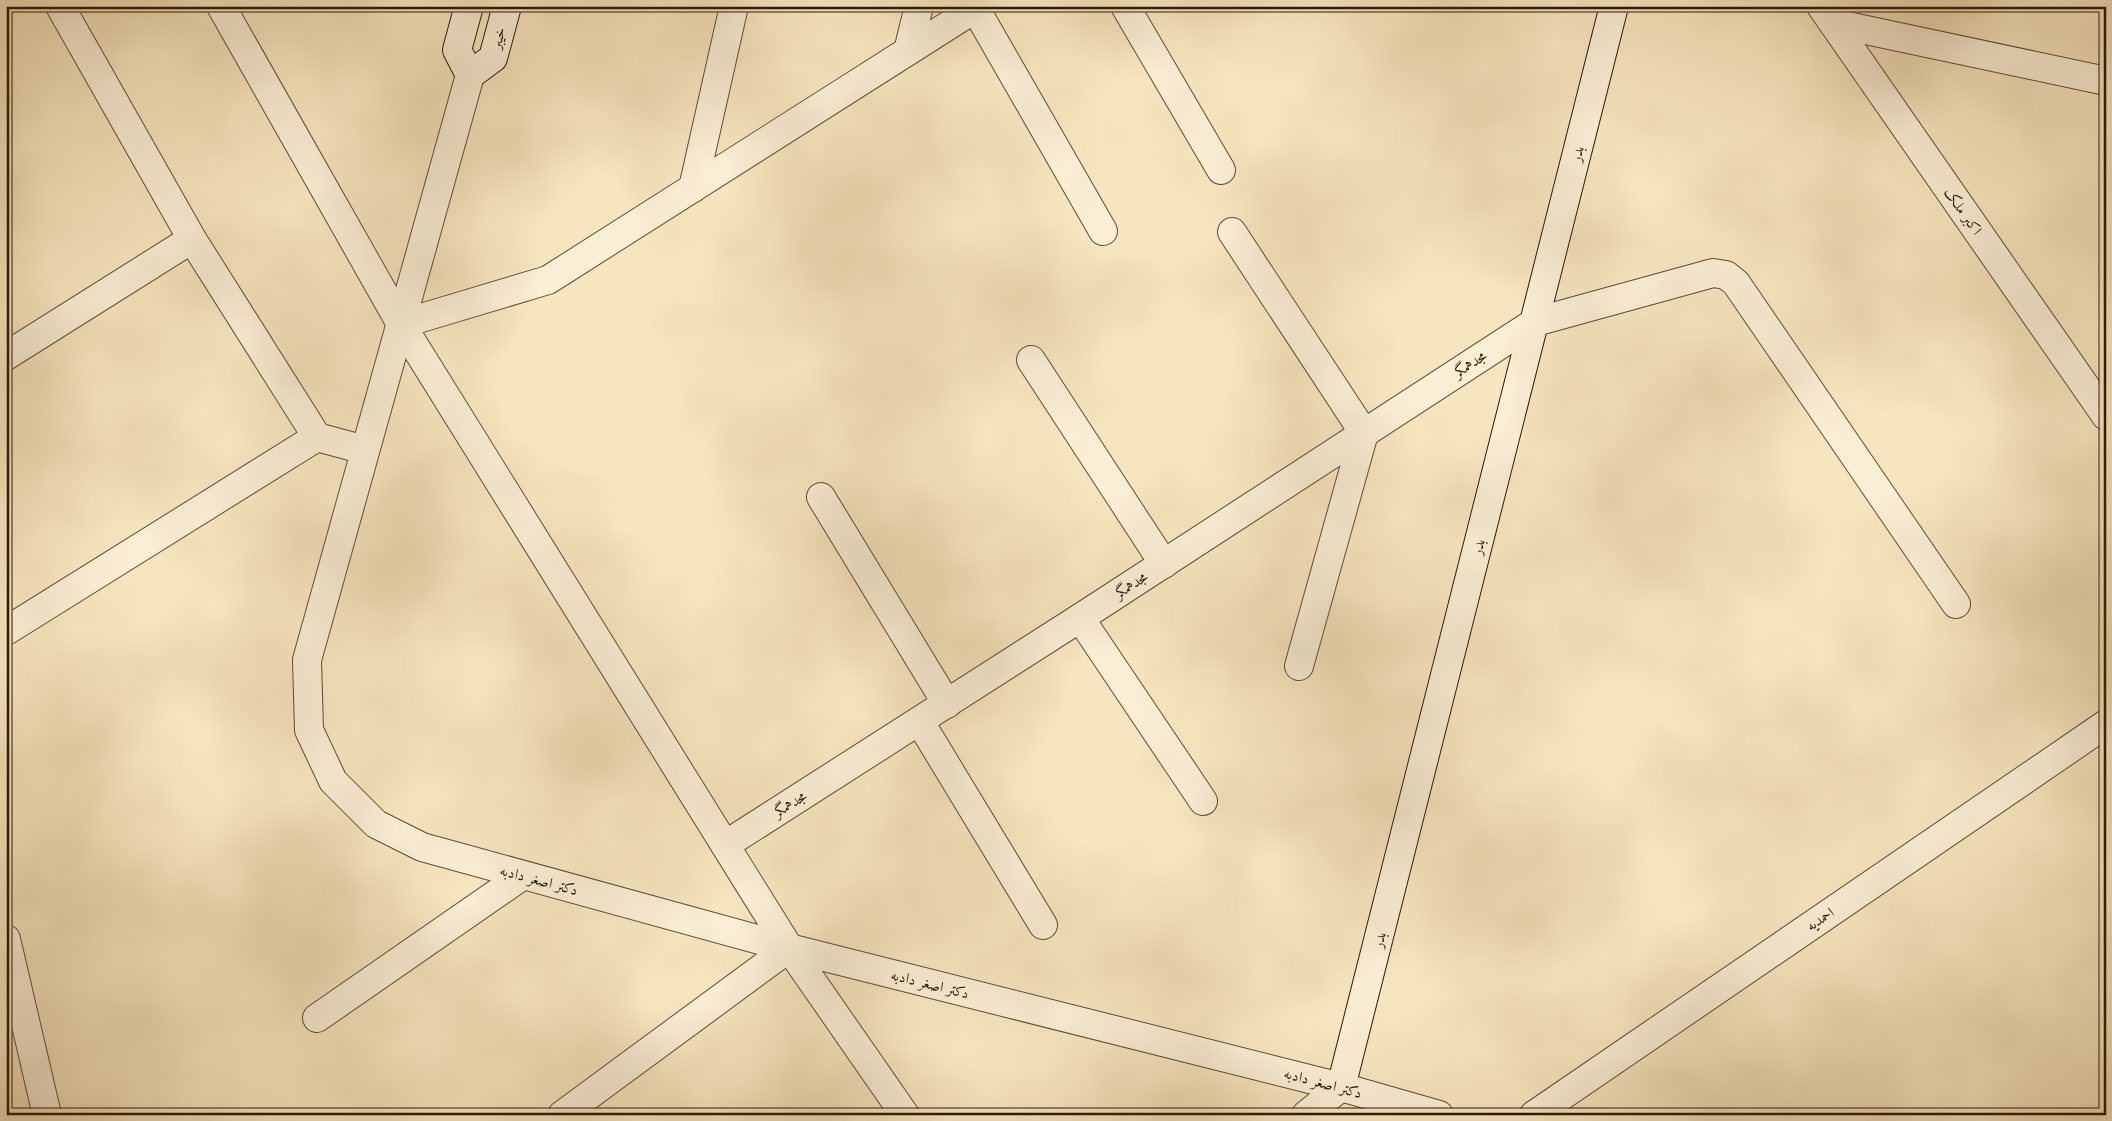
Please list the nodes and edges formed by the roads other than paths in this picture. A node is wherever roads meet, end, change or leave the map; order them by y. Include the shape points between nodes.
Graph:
1 (60, 6) edge
2 (221, 6) edge
3 (469, 6) edge
4 (507, 6) edge
5 (734, 6) edge
6 (919, 6) edge
7 (1125, 6) edge
8 (1614, 6) edge
9 (977, 7) edge
10 (1827, 15) edge
11 (908, 51) junction
12 (470, 75) junction
13 (2106, 81) edge
14 (1221, 170) dead end
15 (693, 188) junction
16 (1103, 231) dead end
17 (1232, 232) dead end
18 (192, 239) junction
19 (1535, 322) junction
20 (401, 324) junction
21 (6, 356) edge
22 (1031, 360) dead end
23 (2106, 416) edge
24 (1364, 433) junction
25 (317, 437) junction
26 (365, 450) junction
27 (821, 497) dead end
28 (1164, 564) junction
29 (1956, 604) dead end
30 (1080, 618) junction
31 (6, 631) edge
32 (1299, 666) dead end
33 (947, 704) junction
34 (920, 722) junction
35 (2106, 724) edge
36 (1203, 801) dead end
37 (725, 845) junction
38 (522, 876) junction
39 (1042, 924) dead end
40 (6, 938) edge
41 (789, 948) junction
42 (317, 1018) dead end
43 (1341, 1087) junction
44 (47, 1115) edge
45 (562, 1115) edge
46 (905, 1115) edge
47 (1306, 1115) edge
48 (1334, 1115) edge
49 (1439, 1115) edge
50 (1534, 1115) edge

1 - 18 street
2 - 20 street
3 - 12 street via 458,50
4 - 12 street, خیبر via 493,58
5 - 15 street
6 - 11 street
7 - 14 street
8 - 19 street, بدر
9 - 11 street
9 - 16 street
10 - 13 street
10 - 23 street, اکبر ملک
11 - 15 street
12 - 20 street, دکتر اصغر دادبه
15 - 20 street via 548,280
17 - 24 street
18 - 21 street
18 - 25 street
19 - 24 street, مجدهمگر
19 - 29 street, مجدهمگر via 1713,273 1726,275 1736,283
19 - 43 street, بدر
20 - 26 street, دکتر اصغر دادبه
20 - 37 street
22 - 28 street
24 - 28 street, مجدهمگر
24 - 32 street
25 - 26 street
25 - 31 street
26 - 38 street, دکتر اصغر دادبه via 307,660 309,730 333,781 376,824 422,847
27 - 33 street
28 - 30 street, مجدهمگر
30 - 33 street, مجدهمگر
30 - 36 street
33 - 34 street, مجدهمگر
34 - 37 street, مجدهمگر
34 - 39 street
35 - 50 street, احمدیه
37 - 41 street
38 - 41 street, دکتر اصغر دادبه
38 - 42 street
40 - 44 street
41 - 43 street, دکتر اصغر دادبه
41 - 45 street
41 - 46 street
43 - 47 street
43 - 48 street, بدر
43 - 49 street, دکتر اصغر دادبه

